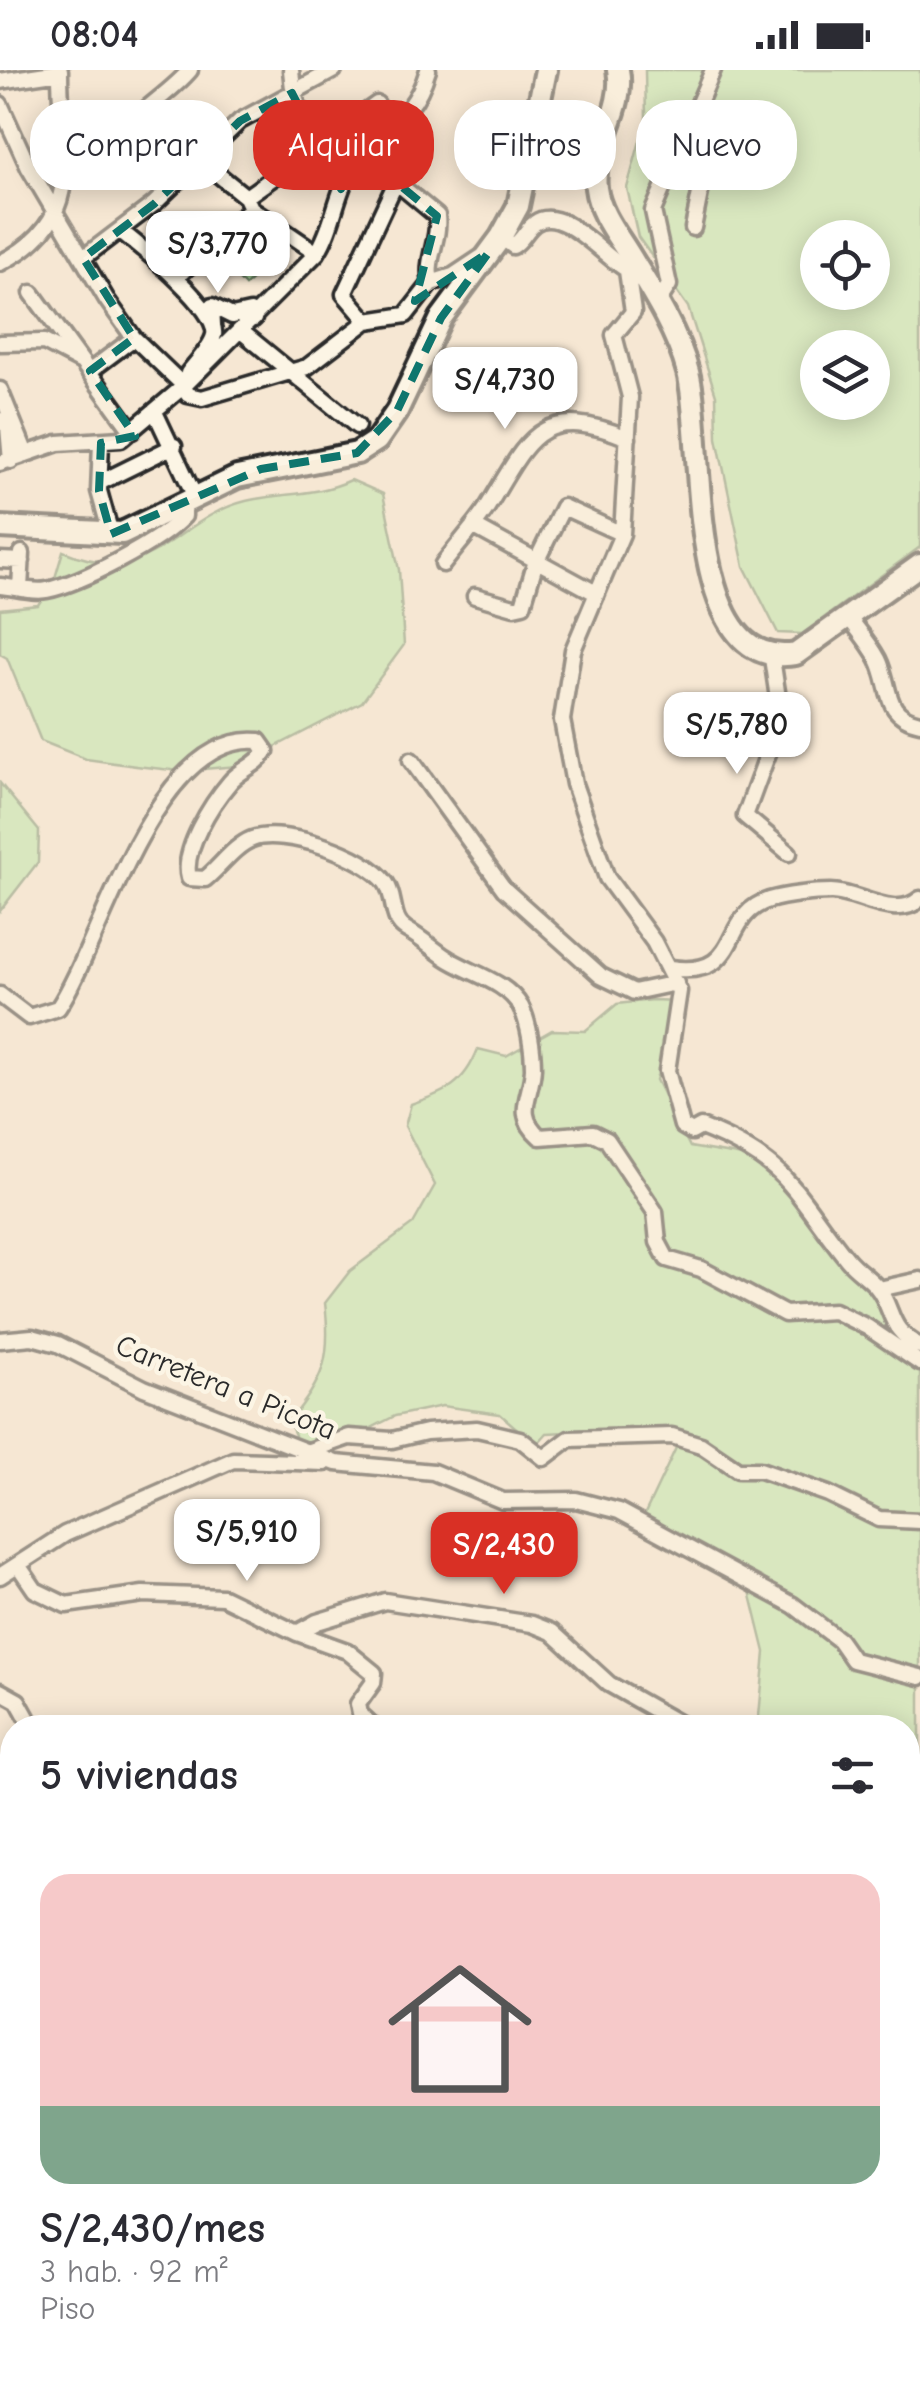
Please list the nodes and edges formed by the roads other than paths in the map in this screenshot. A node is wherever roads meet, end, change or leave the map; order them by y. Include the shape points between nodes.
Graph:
1 (190, 70) edge
2 (292, 70) edge
3 (334, 70) edge
4 (428, 70) edge
5 (546, 70) edge
6 (618, 70) edge
7 (713, 70) edge
8 (60, 71) edge
9 (25, 73) edge
10 (0, 81) edge
11 (292, 93) junction
12 (158, 100) edge
13 (295, 100) edge
14 (419, 100) edge
15 (701, 100) edge
16 (0, 104) edge
17 (233, 128) edge
18 (233, 189) edge
19 (167, 190) edge
20 (264, 190) edge
21 (342, 190) edge
22 (385, 190) edge
23 (402, 190) edge
24 (659, 190) edge
25 (700, 190) edge
26 (249, 202) junction
27 (57, 213) junction
28 (692, 228) dead end
29 (122, 232) junction
30 (495, 245) junction
31 (316, 252) junction
32 (83, 258) junction
33 (0, 262) edge
34 (634, 273) junction
35 (176, 277) junction
36 (431, 283) junction
37 (32, 294) dead end
38 (658, 302) junction
39 (254, 319) junction
40 (367, 321) junction
41 (213, 324) junction
42 (241, 331) junction
43 (134, 338) junction
44 (0, 343) edge
45 (88, 367) junction
46 (294, 372) junction
47 (183, 384) junction
48 (0, 390) edge
49 (154, 412) junction
50 (0, 420) edge
51 (357, 426) dead end
52 (132, 431) junction
53 (628, 438) junction
54 (101, 443) junction
55 (174, 446) junction
56 (26, 454) junction
57 (6, 462) edge
58 (102, 481) junction
59 (190, 499) junction
60 (473, 526) junction
61 (0, 528) edge
62 (111, 534) junction
63 (622, 534) junction
64 (0, 560) edge
65 (443, 564) dead end
66 (535, 564) junction
67 (920, 565) edge
68 (0, 586) edge
69 (20, 588) junction
70 (594, 592) junction
71 (475, 596) dead end
72 (849, 618) junction
73 (772, 658) junction
74 (920, 724) edge
75 (411, 760) dead end
76 (790, 853) dead end
77 (920, 899) edge
78 (673, 976) junction
79 (0, 995) edge
80 (920, 1280) edge
81 (879, 1289) junction
82 (0, 1340) edge
83 (920, 1346) edge
84 (920, 1363) edge
85 (306, 1452) junction
86 (336, 1463) junction
87 (920, 1522) edge
88 (18, 1564) junction
89 (0, 1576) edge
90 (297, 1634) junction
91 (920, 1676) edge
92 (0, 1691) edge
93 (26, 1715) edge
94 (361, 1715) edge
95 (663, 1715) edge

1 - 12 street
2 - 11 street
3 - 11 street
4 - 14 street
5 - 30 highway via 518,206
6 - 34 highway via 621,86 596,187
7 - 15 street
8 - 9 street
8 - 27 street via 65,190
9 - 10 street
11 - 13 street
11 - 17 street
16 - 27 street
18 - 26 street
19 - 29 street
20 - 26 street
21 - 31 street
22 - 40 street via 344,294
23 - 36 street via 437,216 427,267
24 - 38 street via 653,212 669,285
25 - 28 street
26 - 31 street
26 - 35 street
27 - 32 street
27 - 33 street
29 - 32 street
29 - 35 street
30 - 34 street via 513,246 544,219 561,221
30 - 36 street
30 - 59 highway via 441,318 377,440 357,452 261,469
31 - 39 street
32 - 43 street
34 - 38 highway
34 - 53 street via 634,312 614,335 628,376
35 - 41 street
36 - 40 street via 406,314
37 - 45 street
38 - 73 highway via 688,372 710,567 721,606 745,641
39 - 41 street via 250,312 232,316 212,306
39 - 42 street
40 - 46 street
41 - 47 street via 207,348
42 - 46 street
42 - 47 street
43 - 45 street
43 - 47 street
44 - 45 street via 44,342
45 - 52 street
46 - 47 street via 202,398 188,395
46 - 51 street
47 - 49 street
48 - 56 street
49 - 52 street
49 - 55 street
50 - 57 street via 8,426
52 - 54 street
53 - 60 street via 597,425 543,429 522,445
53 - 63 street
54 - 56 street via 58,444
54 - 58 street
55 - 58 street
55 - 59 street
56 - 57 street
58 - 62 street
59 - 62 highway via 144,526
59 - 69 street via 176,525 137,552 44,591
60 - 65 street
60 - 66 street
61 - 62 highway
63 - 66 street via 563,507
63 - 70 street
64 - 69 street via 22,557
66 - 70 street
66 - 71 street via 528,596 518,608
67 - 72 highway
68 - 69 street
70 - 78 street via 562,720 574,784 608,878
72 - 73 highway via 796,654
72 - 74 street via 878,660 892,708
73 - 76 street via 781,718 745,816
75 - 78 street via 504,889 601,976 634,992
77 - 78 street via 908,906 880,905 832,892 768,900 745,918 715,964
78 - 81 street via 678,1007 667,1070 682,1126 714,1132 775,1165 846,1258
79 - 84 street via 29,1017 58,1008 109,898 178,778 212,751 258,741 266,750 262,758 229,783 192,846 189,878 205,879 243,844 267,836 360,862 384,880 401,926 513,997 532,1054 524,1100 531,1129 540,1137 602,1135 656,1212 658,1242 667,1258 702,1269 785,1314 834,1311
80 - 81 street
81 - 83 street via 892,1323
82 - 85 street, Carretera a Picota via 58,1344 144,1388
85 - 86 street, Carretera a Picota
85 - 87 street via 349,1436 392,1440 477,1429 520,1439 544,1458 569,1439 655,1434 688,1440 738,1470 760,1470 880,1519
86 - 88 street via 233,1460 66,1534
86 - 91 street, Carretera a Picota via 433,1472 503,1501 576,1500 620,1511 793,1605 839,1640 853,1660
88 - 89 street
88 - 90 street via 35,1590 66,1605 143,1594 223,1597
90 - 94 street via 347,1651 370,1668 374,1679 358,1704
90 - 95 street via 385,1601 532,1624 552,1632 609,1684
92 - 93 street

